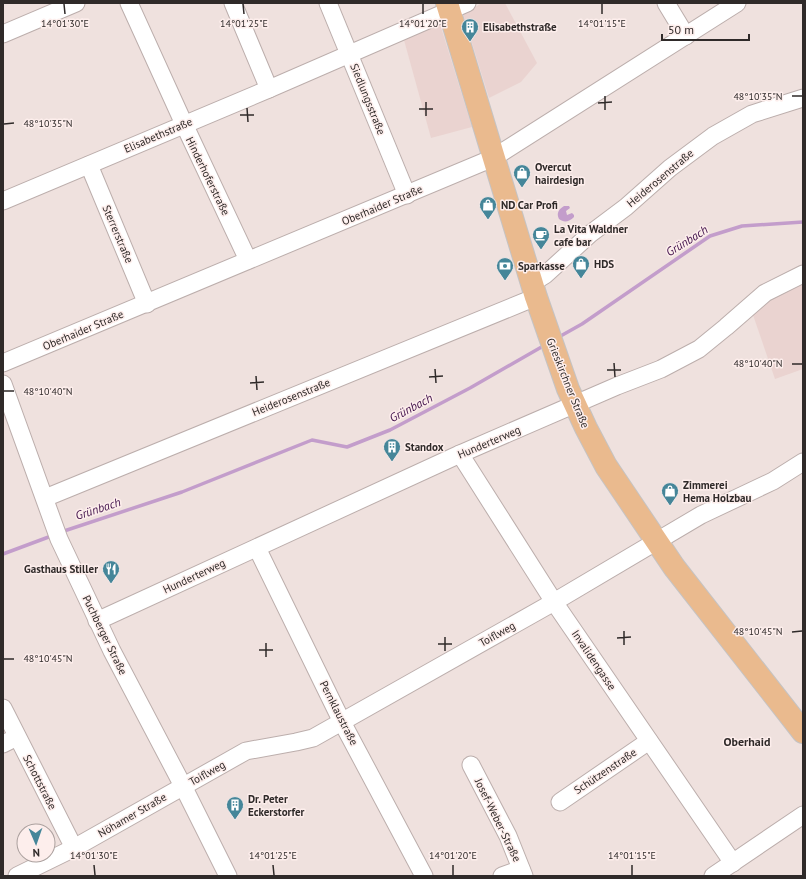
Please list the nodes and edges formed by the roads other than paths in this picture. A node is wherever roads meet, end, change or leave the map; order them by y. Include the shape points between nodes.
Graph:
1 (76, 3) edge
2 (129, 3) edge
3 (234, 3) edge
4 (328, 3) edge
5 (666, 3) edge
6 (737, 3) edge
7 (454, 6) edge
8 (3, 34) edge
9 (686, 36) junction
10 (350, 54) junction
11 (269, 89) junction
12 (803, 98) edge
13 (184, 124) junction
14 (494, 158) junction
15 (89, 165) junction
16 (407, 195) junction
17 (3, 201) edge
18 (248, 260) junction
19 (803, 274) edge
20 (534, 290) junction
21 (147, 304) junction
22 (3, 363) edge
23 (3, 384) edge
24 (574, 404) junction
25 (460, 454) junction
26 (803, 462) edge
27 (45, 498) junction
28 (656, 541) junction
29 (257, 548) junction
30 (554, 602) junction
31 (97, 621) junction
32 (3, 708) edge
33 (342, 722) junction
34 (803, 732) edge
35 (10, 740) edge
36 (649, 741) junction
37 (471, 765) dead end
38 (183, 786) junction
39 (560, 802) dead end
40 (803, 816) edge
41 (74, 848) junction
42 (733, 863) junction
43 (522, 873) edge
44 (24, 874) edge
45 (228, 876) edge
46 (424, 876) edge
47 (502, 876) edge
48 (713, 876) edge

1 - 8 street
2 - 13 street, Hinderhoferstraße
3 - 11 street
4 - 10 street, Siedlungsstraße
5 - 9 street
6 - 9 street, Oberhaider Straße
7 - 10 street, Elisabethstraße
7 - 14 main road, Grieskirchner Straße
9 - 14 street, Oberhaider Straße
10 - 11 street, Elisabethstraße
10 - 16 street, Siedlungsstraße
11 - 13 street, Elisabethstraße
12 - 20 street, Heiderosenstraße via 752,114 713,136 590,234 545,275
13 - 15 street, Elisabethstraße
13 - 18 street, Hinderhoferstraße
14 - 16 street, Oberhaider Straße
14 - 20 main road, Grieskirchner Straße
15 - 17 street, Elisabethstraße
15 - 21 street, Sterrerstraße
16 - 18 street, Oberhaider Straße
18 - 21 street, Oberhaider Straße
19 - 24 street, Hunderterweg via 765,293 699,350 661,369
20 - 24 main road, Grieskirchner Straße
20 - 27 street, Heiderosenstraße
21 - 22 street, Oberhaider Straße
23 - 27 street, Puchberger Straße
24 - 25 street, Hunderterweg
24 - 28 main road, Grieskirchner Straße via 606,466
25 - 29 street, Hunderterweg
25 - 30 street, Invalidengasse
26 - 28 street, Toiflweg via 773,481 701,515
27 - 31 street, Puchberger Straße via 58,535
28 - 30 street, Toiflweg
28 - 34 main road, Grieskirchner Straße
29 - 31 street, Hunderterweg
29 - 33 street, Pernklaustraße
30 - 33 street, Toiflweg
30 - 36 street, Invalidengasse
31 - 38 street, Puchberger Straße
32 - 35 street, Schottstraße
33 - 38 street, Toiflweg via 313,738 246,751
33 - 46 street, Pernklaustraße
35 - 41 street, Schottstraße
36 - 39 street, Schützenstraße
36 - 42 street, Invalidengasse
37 - 43 street, Josef-Weber-Straße via 508,836
38 - 41 street, Nöhamer Straße
38 - 45 street, Puchberger Straße
40 - 42 street
41 - 44 street, Nöhamer Straße
42 - 48 street
43 - 47 street

